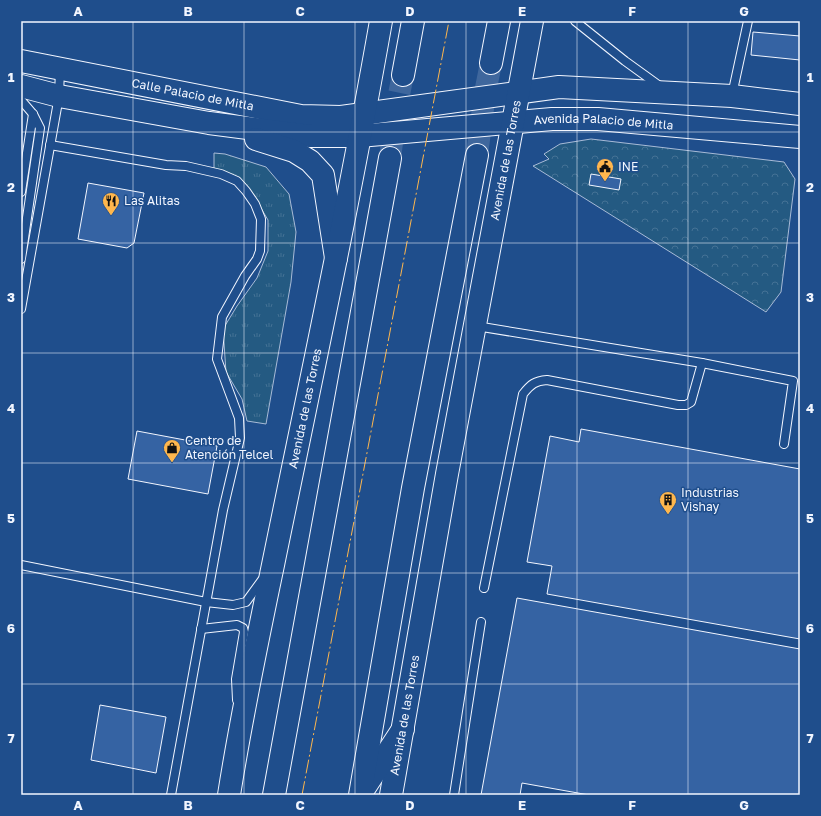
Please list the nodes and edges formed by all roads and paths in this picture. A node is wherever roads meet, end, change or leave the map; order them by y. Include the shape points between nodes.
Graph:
1 (381, 21) edge
2 (413, 21) edge
3 (499, 21) edge
4 (532, 21) edge
5 (575, 21) edge
6 (748, 21) edge
7 (21, 61) edge
8 (491, 63) tunnel mouth
9 (60, 69) junction
10 (403, 75) tunnel mouth
11 (21, 86) edge
12 (518, 93) junction
13 (670, 93) junction
14 (59, 96) junction
15 (732, 96) junction
16 (21, 100) edge
17 (800, 104) edge
18 (365, 113) junction
19 (32, 114) junction
20 (209, 123) junction
21 (514, 123) junction
22 (359, 136) junction
23 (800, 137) edge
24 (50, 145) junction
25 (478, 155) tunnel mouth
26 (390, 158) tunnel mouth
27 (21, 192) edge
28 (21, 259) edge
29 (336, 261) junction
30 (21, 270) edge
31 (25, 283) junction
32 (21, 309) edge
33 (476, 326) junction
34 (702, 363) junction
35 (796, 382) edge
36 (784, 444) dead end
37 (21, 564) edge
38 (273, 564) junction
39 (484, 588) dead end
40 (206, 602) junction
41 (481, 622) dead end
42 (201, 629) junction
43 (240, 721) junction
44 (403, 729) junction
45 (171, 795) edge
46 (229, 795) edge
47 (274, 795) edge
48 (360, 795) edge
49 (391, 795) edge
50 (454, 795) edge

1 - 18 main road, Avenida de las Torres
2 - 10 main road
3 - 8 main road
4 - 12 main road, Avenida de las Torres
5 - 13 lane
6 - 15 lane
7 - 9 main road, Calle Palacio de Mitla
9 - 14 lane
9 - 18 main road, Calle Palacio de Mitla via 301,116 341,117
11 - 14 main road, Calle Palacio de Mitla
12 - 13 main road via 559,87
12 - 18 main road
12 - 21 main road, Avenida de las Torres
13 - 15 main road
14 - 20 main road, Calle Palacio de Mitla
14 - 24 lane
15 - 17 main road
16 - 19 lane
18 - 22 main road, Avenida de las Torres
19 - 27 lane
19 - 28 lane via 40,128
20 - 22 main road, Calle Palacio de Mitla via 310,136
20 - 29 main road via 294,151 310,161 323,175
21 - 22 main road, Avenida Palacio de Mitla
21 - 23 main road, Avenida Palacio de Mitla via 552,119 598,119
21 - 33 main road, Avenida de las Torres
22 - 29 main road, Avenida de las Torres
24 - 31 lane
24 - 40 lane via 166,165 186,166 221,174 236,181 246,191 255,204 261,220 259,255 222,317 217,349 218,366 239,418 240,438 223,510
25 - 48 main road via 413,488
26 - 47 main road
29 - 38 main road, Avenida de las Torres
30 - 31 lane
31 - 32 lane
33 - 34 lane
33 - 44 main road, Avenida de las Torres via 447,474
34 - 35 lane
34 - 39 lane via 694,395 691,402 686,405 547,380 530,384 523,394
35 - 36 lane
37 - 40 lane
38 - 40 lane via 246,602 233,605
38 - 43 main road, Avenida de las Torres
40 - 42 lane
41 - 50 lane
42 - 43 lane via 236,625 243,628 236,679
42 - 45 lane
43 - 46 main road, Avenida de las Torres
44 - 48 main road
44 - 49 main road, Avenida de las Torres

